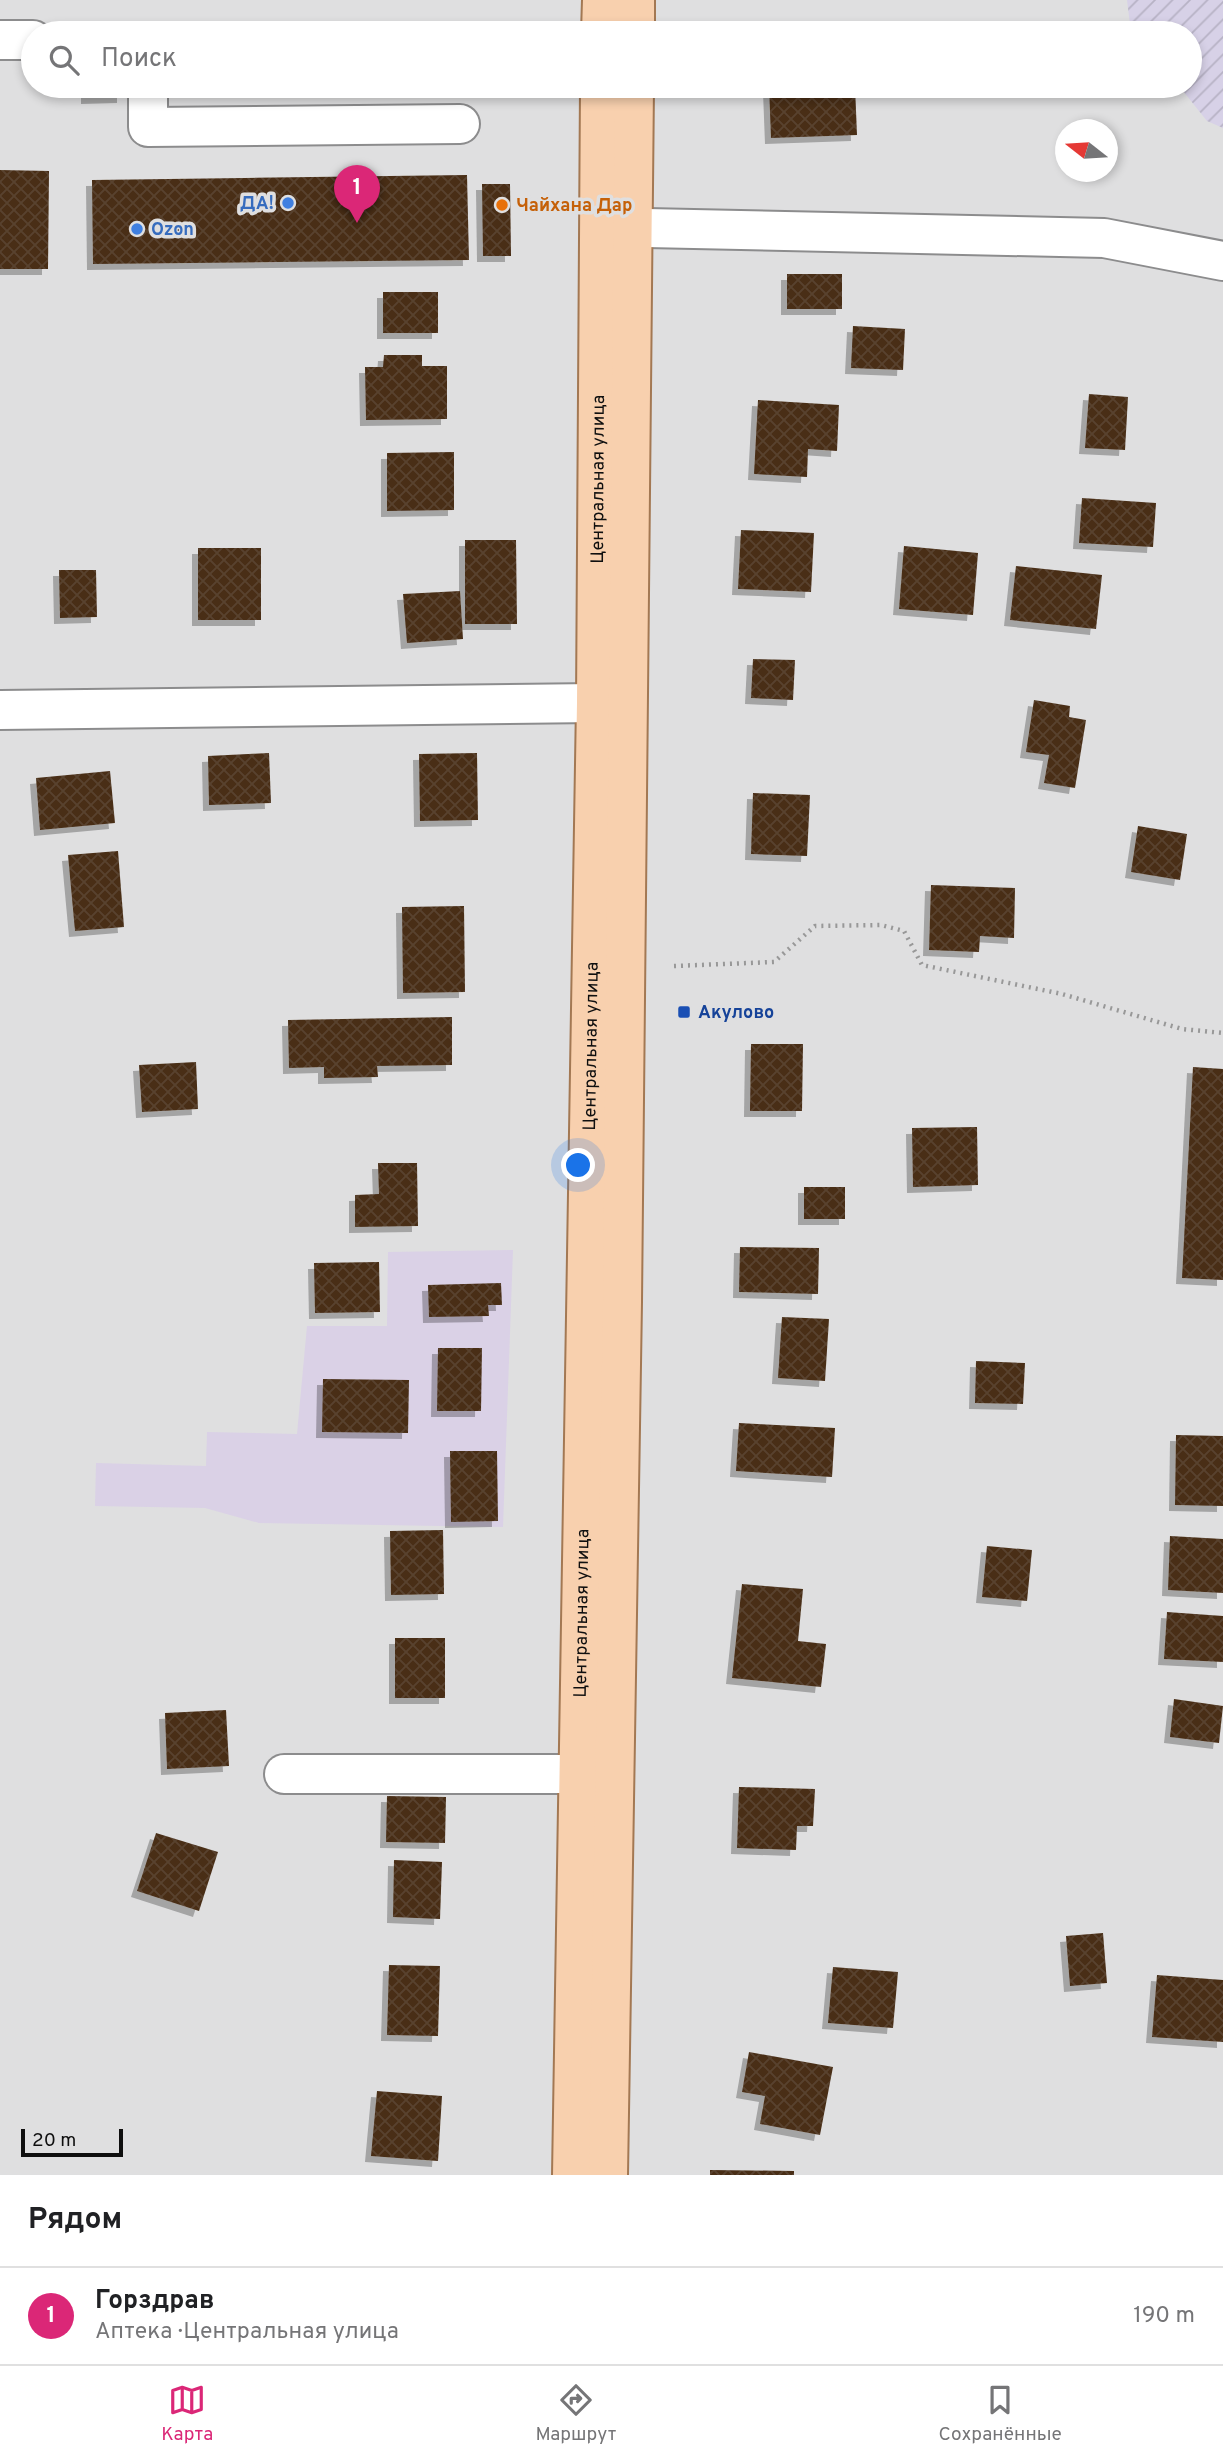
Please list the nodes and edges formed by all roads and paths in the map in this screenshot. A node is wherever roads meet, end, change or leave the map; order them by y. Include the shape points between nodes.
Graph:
1 (602, 0) edge
2 (635, 0) edge
3 (601, 21) edge
4 (635, 21) edge
5 (0, 40) edge
6 (21, 40) edge
7 (148, 98) edge
8 (601, 98) edge
9 (632, 98) edge
10 (460, 124) dead end
11 (616, 228) junction
12 (1223, 261) edge
13 (596, 702) junction
14 (0, 710) edge
15 (674, 966) dead end
16 (1223, 1033) edge
17 (284, 1774) dead end
18 (578, 1774) junction
19 (572, 2175) edge
20 (608, 2175) edge

1 - 3 main road
2 - 4 main road
5 - 6 street
7 - 10 street via 148,127
8 - 11 main road, Центральная улица
9 - 11 main road, Центральная улица
11 - 12 street via 1104,238
11 - 13 main road, Центральная улица
11 - 20 main road, Центральная улица via 614,1941
13 - 14 street
13 - 18 main road, Центральная улица
15 - 16 path via 774,962 815,926 881,925 904,931 922,965 1062,994 1182,1029
17 - 18 street
18 - 19 main road, Центральная улица

